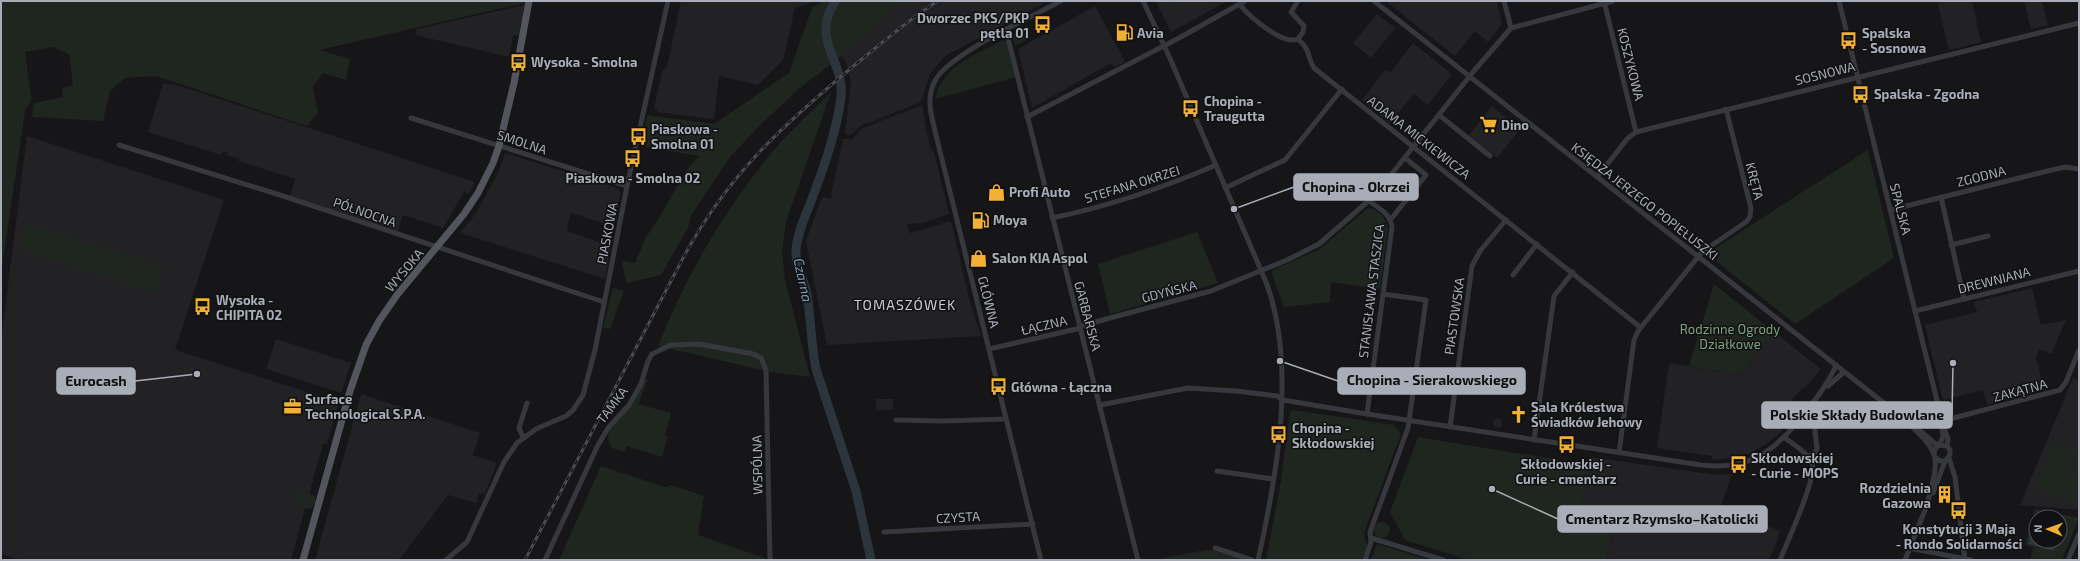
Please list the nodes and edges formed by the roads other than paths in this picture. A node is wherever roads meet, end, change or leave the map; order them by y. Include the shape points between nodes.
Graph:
1 (529, 1) edge
2 (668, 1) edge
3 (1061, 1) edge
4 (1298, 1) edge
5 (1374, 1) edge
6 (1504, 1) edge
7 (1613, 1) edge
8 (1839, 1) edge
9 (1604, 2) edge
10 (1144, 3) edge
11 (1243, 3) edge
12 (2079, 23) edge
13 (1511, 28) junction
14 (1006, 30) junction
15 (1298, 39) junction
16 (1164, 45) junction
17 (1469, 77) junction
18 (1857, 77) junction
19 (1342, 89) junction
20 (1726, 109) junction
21 (1439, 115) junction
22 (1027, 117) junction
23 (411, 118) dead end
24 (1636, 132) junction
25 (119, 145) dead end
26 (499, 146) junction
27 (1414, 147) junction
28 (1490, 156) dead end
29 (1405, 158) junction
30 (1216, 165) junction
31 (2079, 169) edge
32 (1597, 177) junction
33 (627, 186) junction
34 (1225, 188) junction
35 (1942, 197) junction
36 (1369, 201) junction
37 (1890, 210) junction
38 (1052, 218) junction
39 (1391, 218) junction
40 (1506, 220) junction
41 (1988, 236) dead end
42 (1537, 244) junction
43 (1951, 245) junction
44 (438, 248) junction
45 (1698, 257) junction
46 (1261, 271) junction
47 (2079, 271) edge
48 (1573, 272) junction
49 (1513, 275) dead end
50 (1383, 294) junction
51 (1964, 299) junction
52 (604, 302) junction
53 (1915, 311) junction
54 (1080, 327) junction
55 (1640, 327) junction
56 (989, 349) junction
57 (2079, 350) edge
58 (1836, 366) junction
59 (766, 370) joint
60 (1844, 372) junction
61 (1825, 388) junction
62 (1283, 400) junction
63 (527, 403) dead end
64 (1812, 404) junction
65 (1100, 405) junction
66 (1367, 414) junction
67 (1903, 418) junction
68 (1006, 419) junction
69 (896, 420) dead end
70 (1409, 421) junction
71 (1942, 421) junction
72 (1450, 427) junction
73 (523, 437) junction
74 (1785, 438) junction
75 (1534, 440) junction
76 (1939, 445) junction
77 (1947, 446) junction
78 (1619, 453) junction
79 (1934, 455) junction
80 (1808, 456) junction
81 (1947, 460) junction
82 (1217, 471) dead end
83 (1273, 479) junction
84 (1928, 501) junction
85 (1033, 524) junction
86 (884, 532) dead end
87 (2079, 534) edge
88 (1371, 538) junction
89 (1215, 548) dead end
90 (1910, 548) junction
91 (1965, 559) edge
92 (303, 560) edge
93 (446, 560) edge
94 (545, 560) edge
95 (770, 560) edge
96 (1041, 560) edge
97 (1136, 560) edge
98 (1252, 560) edge
99 (1258, 560) edge
100 (1365, 560) edge
101 (1443, 560) edge
102 (1780, 560) edge
103 (1904, 560) edge
104 (1971, 560) edge
105 (2068, 560) edge

1 - 26 main road, WYSOKA
2 - 33 street, PIASKOWA
3 - 14 street
4 - 15 street via 1291,12 1304,26
5 - 17 street, KSIĘDZA JERZEGO POPIEŁUSZKI
6 - 13 street
7 - 9 street
8 - 18 street, SPALSKA
9 - 13 street
9 - 24 street, KOSZYKOWA
10 - 16 street
11 - 15 street via 1246,12 1283,40
11 - 16 street
12 - 18 street, SOSNOWA
13 - 17 street, GDYŃSKA
14 - 22 street, GARBARSKA
14 - 56 street, GŁÓWNA via 948,64 934,81 930,98 932,119
15 - 19 street, ADAMA MICKIEWICZA via 1307,47 1314,68
16 - 22 street
16 - 30 street
17 - 21 street, GDYŃSKA
17 - 32 street, KSIĘDZA JERZEGO POPIEŁUSZKI
18 - 20 street, SOSNOWA
18 - 37 street, SPALSKA
19 - 27 street, ADAMA MICKIEWICZA
19 - 34 street via 1285,160
20 - 24 street, SOSNOWA
20 - 45 street, KRĘTA via 1751,215 1746,222
21 - 27 street, GDYŃSKA
21 - 28 street
22 - 38 street, GARBARSKA
23 - 26 street, SMOLNA
24 - 32 street, SOSNOWA via 1628,138
25 - 44 street, PÓŁNOCNA
26 - 33 street, SMOLNA
26 - 44 main road, WYSOKA via 478,193
27 - 29 street, GDYŃSKA
27 - 40 street, ADAMA MICKIEWICZA
29 - 36 street, GDYŃSKA
29 - 39 street, STANISŁAWA STASZICA via 1426,175
30 - 34 street
30 - 38 street, STEFANA OKRZEI via 1164,187 1121,201
31 - 35 street, ZGODNA via 2065,167
32 - 45 street, KSIĘDZA JERZEGO POPIEŁUSZKI
33 - 52 street, PIASKOWA
34 - 46 street
35 - 37 street, ZGODNA
35 - 43 street
36 - 39 street, STANISŁAWA STASZICA
36 - 46 street, GDYŃSKA via 1319,244
37 - 53 street, SPALSKA
38 - 54 street, GARBARSKA
39 - 50 street, STANISŁAWA STASZICA
40 - 42 street, ADAMA MICKIEWICZA
40 - 72 street, PIASTOWSKA via 1480,251 1472,266
41 - 43 street
42 - 48 street, ADAMA MICKIEWICZA
42 - 49 street
43 - 51 street
44 - 52 street, PÓŁNOCNA
44 - 92 main road, WYSOKA via 397,295 366,345 350,391
45 - 55 street
45 - 58 street, KSIĘDZA JERZEGO POPIEŁUSZKI
46 - 54 street, GDYŃSKA via 1211,291
46 - 62 street via 1274,309
47 - 51 street, DREWNIANA
48 - 55 street, ADAMA MICKIEWICZA
48 - 75 street via 1554,296
50 - 66 street, STANISŁAWA STASZICA
50 - 70 street via 1426,300
51 - 53 street, DREWNIANA
52 - 73 street, PIASKOWA via 586,387 580,400 566,416
53 - 71 street, SPALSKA
54 - 56 street, ŁĄCZNA
54 - 65 street, GARBARSKA
55 - 78 street via 1634,340
56 - 68 street, GŁÓWNA
57 - 71 street, ZAKĄTNA via 2060,390
58 - 60 street, KSIĘDZA JERZEGO POPIEŁUSZKI
58 - 61 street
59 - 94 street, TAMKA via 761,358 753,354 700,344 670,345 652,354 641,384 629,405 608,428 597,447
59 - 95 street, WSPÓLNA
60 - 61 street
60 - 67 street, KSIĘDZA JERZEGO POPIEŁUSZKI
61 - 64 street
62 - 65 street via 1277,396 1188,388
62 - 66 street
62 - 83 street
63 - 73 street via 519,428
64 - 74 street
64 - 80 street via 1816,449 1814,454
65 - 97 street, GARBARSKA
66 - 70 street
67 - 76 street, KSIĘDZA JERZEGO POPIEŁUSZKI
67 - 79 street, KSIĘDZA JERZEGO POPIEŁUSZKI via 1929,444
68 - 69 street
68 - 85 street, GŁÓWNA
70 - 72 street
70 - 88 street via 1370,532
71 - 76 street, SPALSKA via 1944,437
71 - 77 street, SPALSKA via 1948,439
72 - 75 street
73 - 93 street, PIASKOWA via 509,452 467,542
74 - 78 street via 1760,457 1724,467
74 - 80 street
75 - 78 street
76 - 77 street
76 - 79 street
77 - 81 street via 1950,450
79 - 81 street via 1938,460
79 - 84 street via 1936,473
80 - 102 street via 1813,469 1812,476
81 - 84 street
81 - 91 street via 1955,477
82 - 83 street
83 - 99 street
84 - 90 street
85 - 86 street, CZYSTA
85 - 96 street, GŁÓWNA
87 - 105 street
88 - 100 street
88 - 101 street
89 - 98 street
90 - 91 street
90 - 103 street
91 - 104 street

